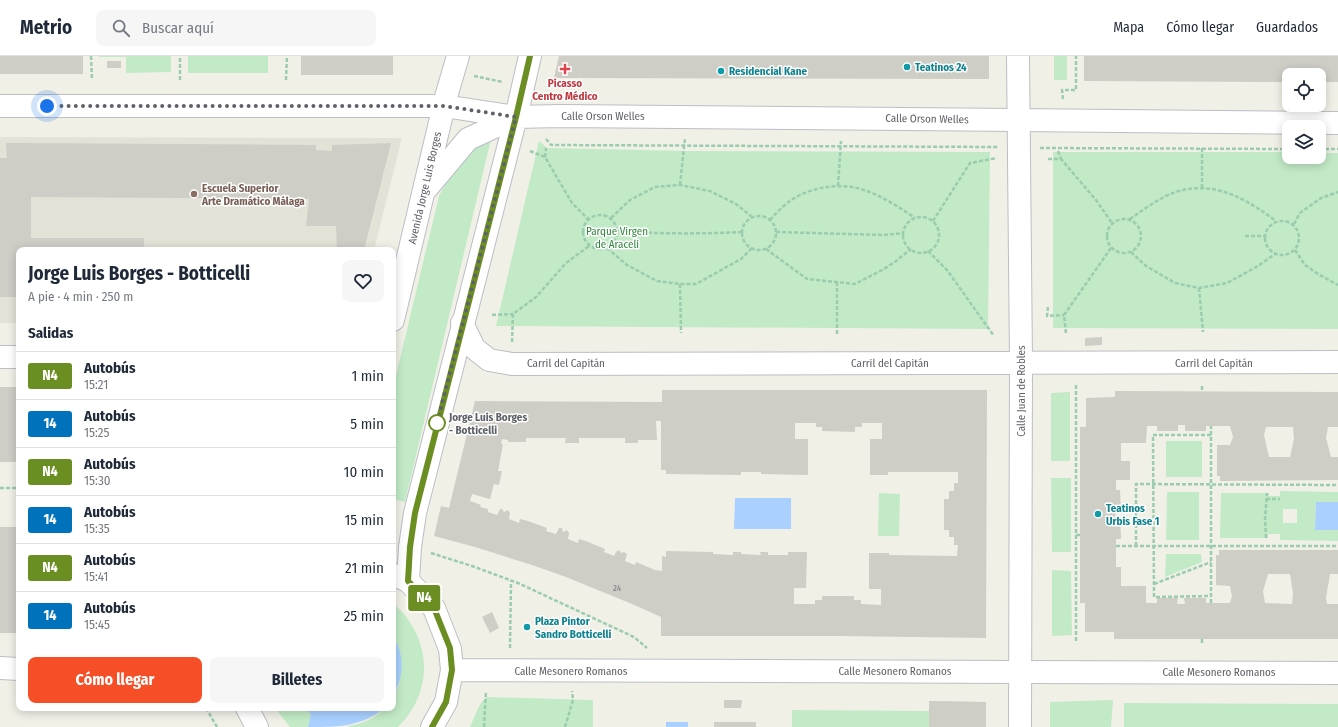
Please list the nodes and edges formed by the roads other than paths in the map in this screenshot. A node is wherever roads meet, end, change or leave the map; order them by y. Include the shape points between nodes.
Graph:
1 (458, 56) edge
2 (530, 56) edge
3 (1018, 56) edge
4 (0, 106) edge
5 (444, 106) junction
6 (516, 117) junction
7 (1018, 120) junction
8 (1338, 123) edge
9 (424, 191) junction
10 (396, 308) edge
11 (462, 323) junction
12 (0, 357) edge
13 (16, 357) edge
14 (1338, 362) edge
15 (1021, 363) junction
16 (400, 578) edge
17 (0, 668) edge
18 (16, 669) edge
19 (452, 670) junction
20 (1020, 672) junction
21 (1338, 673) edge
22 (249, 711) edge
23 (257, 727) edge
24 (432, 727) edge
25 (1020, 727) edge

1 - 5 street, Avenida Jorge Luis Borges
2 - 6 street
3 - 7 street, Calle Juan de Robles
4 - 5 street, Calle Orson Welles
5 - 6 street, Calle Orson Welles
5 - 9 street, Avenida Jorge Luis Borges
6 - 7 street, Calle Orson Welles
6 - 9 street, Calle Orson Welles via 468,139
6 - 11 street
7 - 8 street, Calle Orson Welles
7 - 15 street, Calle Juan de Robles
9 - 10 street, Avenida Jorge Luis Borges
11 - 15 street, Carril del Capitán via 474,348 489,360 512,364
11 - 16 street via 415,513 410,547
12 - 13 street
14 - 15 street, Carril del Capitán
15 - 20 street, Calle Juan de Robles
16 - 19 street via 434,608 450,648
17 - 18 street
19 - 20 street, Calle Mesonero Romanos
19 - 24 street via 446,702
20 - 21 street, Calle Mesonero Romanos
20 - 25 street, Calle Juan de Robles
22 - 23 street

